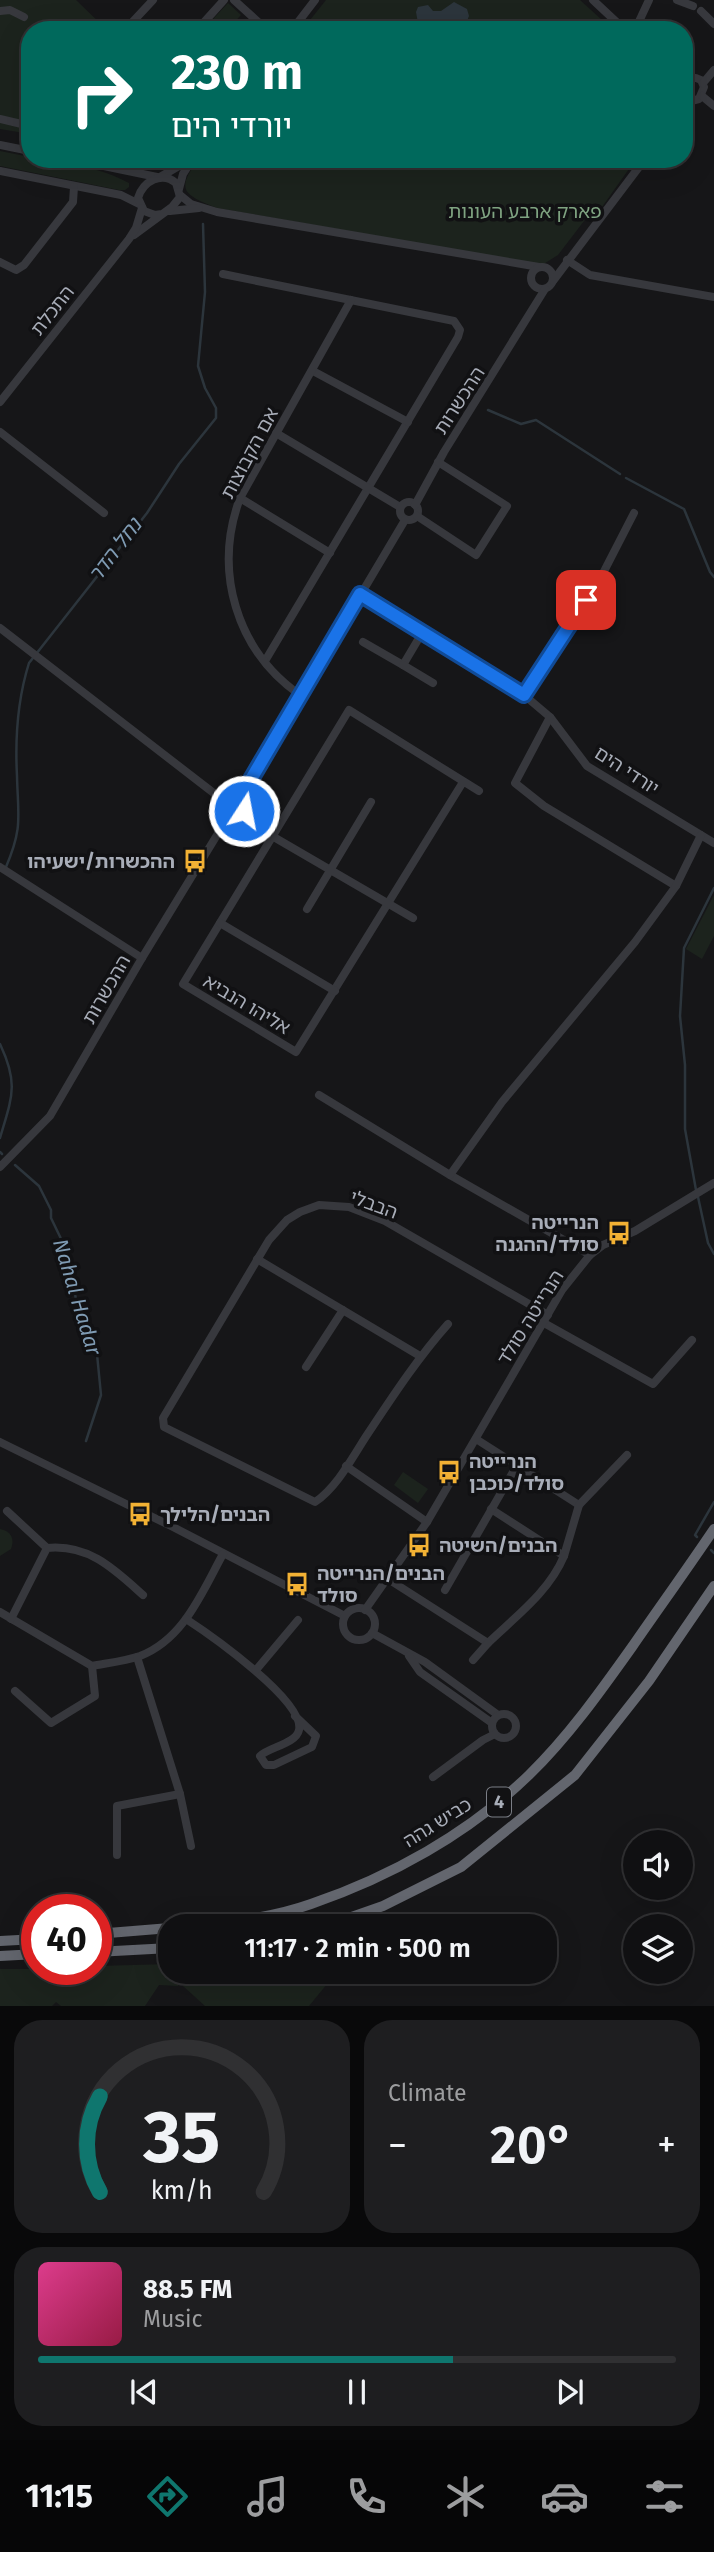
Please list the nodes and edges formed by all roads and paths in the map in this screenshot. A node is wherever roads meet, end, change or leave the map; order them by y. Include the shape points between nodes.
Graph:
1 (153, 0) edge
2 (224, 0) edge
3 (234, 0) edge
4 (315, 0) edge
5 (593, 0) edge
6 (649, 0) edge
7 (677, 0) edge
8 (0, 11) edge
9 (24, 17) dead end
10 (133, 21) edge
11 (205, 21) edge
12 (257, 21) edge
13 (299, 21) edge
14 (615, 21) edge
15 (639, 21) edge
16 (714, 24) edge
17 (714, 70) edge
18 (693, 77) edge
19 (703, 83) junction
20 (702, 96) junction
21 (693, 100) edge
22 (714, 106) edge
23 (0, 119) edge
24 (21, 124) edge
25 (0, 145) edge
26 (21, 149) edge
27 (109, 168) edge
28 (175, 168) edge
29 (186, 168) edge
30 (638, 168) edge
31 (118, 170) junction
32 (0, 172) edge
33 (159, 177) junction
34 (74, 187) junction
35 (141, 190) junction
36 (180, 192) junction
37 (121, 195) junction
38 (141, 207) junction
39 (202, 208) junction
40 (163, 213) junction
41 (129, 239) junction
42 (569, 258) junction
43 (508, 261) junction
44 (0, 262) edge
45 (542, 268) junction
46 (223, 274) dead end
47 (531, 281) junction
48 (553, 281) junction
49 (545, 289) junction
50 (714, 297) edge
51 (351, 300) junction
52 (531, 312) junction
53 (313, 371) junction
54 (0, 402) edge
55 (408, 422) junction
56 (0, 432) edge
57 (276, 433) junction
58 (438, 462) junction
59 (369, 489) junction
60 (240, 498) junction
61 (415, 505) junction
62 (400, 508) junction
63 (104, 513) dead end
64 (634, 513) dead end
65 (416, 516) junction
66 (405, 520) junction
67 (330, 553) junction
68 (360, 594) junction
69 (0, 628) edge
70 (422, 633) junction
71 (363, 642) dead end
72 (265, 661) junction
73 (403, 665) junction
74 (433, 682) dead end
75 (300, 695) junction
76 (524, 695) junction
77 (550, 717) junction
78 (463, 782) junction
79 (479, 791) dead end
80 (240, 798) junction
81 (224, 801) junction
82 (371, 802) dead end
83 (242, 814) junction
84 (229, 817) junction
85 (701, 835) junction
86 (272, 836) junction
87 (714, 843) edge
88 (0, 867) edge
89 (331, 870) junction
90 (676, 886) junction
91 (388, 904) junction
92 (307, 909) dead end
93 (413, 918) dead end
94 (220, 923) junction
95 (142, 958) junction
96 (335, 990) junction
97 (319, 1095) dead end
98 (0, 1167) edge
99 (450, 1175) junction
100 (714, 1183) edge
101 (590, 1255) junction
102 (257, 1259) junction
103 (343, 1310) junction
104 (546, 1319) junction
105 (448, 1325) dead end
106 (692, 1340) dead end
107 (420, 1356) junction
108 (306, 1367) dead end
109 (477, 1439) junction
110 (0, 1442) edge
111 (627, 1455) dead end
112 (517, 1465) junction
113 (346, 1466) junction
114 (579, 1505) junction
115 (491, 1509) junction
116 (6, 1511) dead end
117 (427, 1522) junction
118 (714, 1530) edge
119 (47, 1549) junction
120 (223, 1553) junction
121 (564, 1556) junction
122 (388, 1579) junction
123 (714, 1586) edge
124 (445, 1590) dead end
125 (143, 1595) dead end
126 (365, 1610) junction
127 (0, 1612) edge
128 (345, 1616) junction
129 (11, 1619) junction
130 (186, 1619) junction
131 (298, 1620) dead end
132 (372, 1633) junction
133 (488, 1643) junction
134 (137, 1657) junction
135 (473, 1660) dead end
136 (92, 1666) junction
137 (256, 1670) junction
138 (15, 1691) dead end
139 (295, 1716) junction
140 (495, 1719) junction
141 (495, 1734) junction
142 (433, 1776) dead end
143 (180, 1794) junction
144 (191, 1846) dead end
145 (117, 1855) dead end
146 (268, 1914) edge
147 (360, 1914) edge
148 (158, 1929) edge
149 (112, 1933) edge
150 (21, 1939) edge
151 (0, 1941) edge
152 (158, 1949) edge
153 (112, 1951) edge
154 (21, 1955) edge
155 (0, 1956) edge

1 - 10 street
2 - 11 street
3 - 12 street
4 - 13 street
5 - 14 street
6 - 15 street
7 - 16 street via 697,8
8 - 9 street
17 - 19 street
18 - 19 street
19 - 20 street
20 - 21 street
20 - 22 street
23 - 24 street
25 - 26 street
27 - 31 street
28 - 33 street
29 - 36 street
30 - 42 street
31 - 33 street
31 - 35 street
32 - 34 street
33 - 35 street
33 - 36 street via 171,178
34 - 37 street
34 - 44 street via 73,202 24,265 16,270
35 - 37 street
35 - 38 street
36 - 39 street
36 - 40 street via 175,204
37 - 38 street
38 - 40 street via 151,214
38 - 41 street, התכלת
39 - 40 street
39 - 43 street
40 - 41 street, התכלת
41 - 54 street, התכלת
42 - 45 street
42 - 48 street
42 - 50 street via 590,275
43 - 45 street
43 - 47 street
45 - 47 street via 532,272
45 - 48 street via 552,273
46 - 51 street
47 - 49 street via 537,289
47 - 52 street, ההכשרות
48 - 49 street
49 - 52 street, ההכשרות
51 - 53 street, אם הקבוצות
51 - 55 street via 454,321 460,330
52 - 58 street, ההכשרות
53 - 55 street
53 - 57 street, אם הקבוצות
55 - 59 street
56 - 63 street
57 - 59 street
57 - 60 street, אם הקבוצות
58 - 61 street, ההכשרות
58 - 65 street via 507,506 476,555
59 - 62 street
59 - 67 street
60 - 67 street
60 - 72 street, אם הקבוצות via 228,550 230,589 244,630
61 - 62 street via 406,503
61 - 65 street
62 - 66 street
64 - 76 street via 599,581
65 - 66 street
66 - 68 street
67 - 72 street
68 - 70 street, יורדי הים
68 - 75 street
69 - 81 street
70 - 73 street
70 - 76 street, יורדי הים
71 - 73 street
72 - 75 street, אם הקבוצות
73 - 74 street
75 - 80 street
76 - 77 street, יורדי הים
77 - 85 street, יורדי הים via 587,766
77 - 90 street via 515,783 544,806
78 - 79 street
78 - 86 street, אליהו הנביא via 349,710
78 - 91 street, אליהו הנביא
80 - 81 street via 230,796
80 - 83 street via 245,807
81 - 84 street via 223,812
82 - 89 street
83 - 84 street
83 - 86 street
84 - 95 street, ההכשרות
85 - 87 street, יורדי הים
85 - 90 street
86 - 89 street
86 - 94 street, אליהו הנביא
88 - 95 street
89 - 91 street
89 - 92 street
90 - 99 street via 600,987 502,1102
91 - 93 street
91 - 96 street, אליהו הנביא
94 - 96 street
94 - 96 street, אליהו הנביא via 183,984 296,1052
95 - 98 street, ההכשרות via 50,1116
97 - 99 street
99 - 101 street
100 - 101 street, הנרייטה סולד
101 - 104 street, הנרייטה סולד
102 - 103 street
102 - 104 street, הבבלי via 287,1220 300,1212 319,1205 349,1207 385,1221
102 - 113 street, הבבלי via 163,1418 164,1427 315,1502
103 - 107 street
103 - 108 street
104 - 106 street, הבבלי via 653,1384
104 - 109 street, הנרייטה סולד
105 - 107 street
107 - 113 street
109 - 112 street
109 - 117 street, הנרייטה סולד
110 - 120 street
111 - 114 street
112 - 114 street
112 - 115 street
113 - 117 street
114 - 121 street
115 - 121 street
115 - 124 street
116 - 119 street
117 - 122 street, הנרייטה סולד
118 - 146 highway, כביש גהה / 4 via 600,1693 548,1755 498,1803 390,1872 309,1905
119 - 125 street via 78,1549 112,1566
119 - 129 street
120 - 128 street
120 - 130 street
121 - 133 street via 541,1592
122 - 126 street, הנרייטה סולד
122 - 133 street
123 - 147 highway, 4 via 649,1681 575,1775 461,1867
126 - 128 street via 356,1609
126 - 132 street via 373,1618
127 - 129 street
128 - 132 street via 343,1627 348,1636 358,1640
129 - 136 street
130 - 134 street via 161,1644
130 - 137 street
131 - 137 street
132 - 140 street via 407,1654 420,1672
133 - 135 street
134 - 136 street
134 - 143 street
136 - 138 street via 95,1696 51,1723
137 - 139 street
139 - 139 street via 299,1731 295,1738 263,1752 260,1756 266,1765 315,1742 316,1736
140 - 141 street
140 - 141 street via 506,1714 513,1718 515,1730 506,1738
141 - 142 street
143 - 144 street
143 - 145 street via 117,1806
148 - 149 highway
150 - 151 highway
152 - 153 highway
154 - 155 highway

